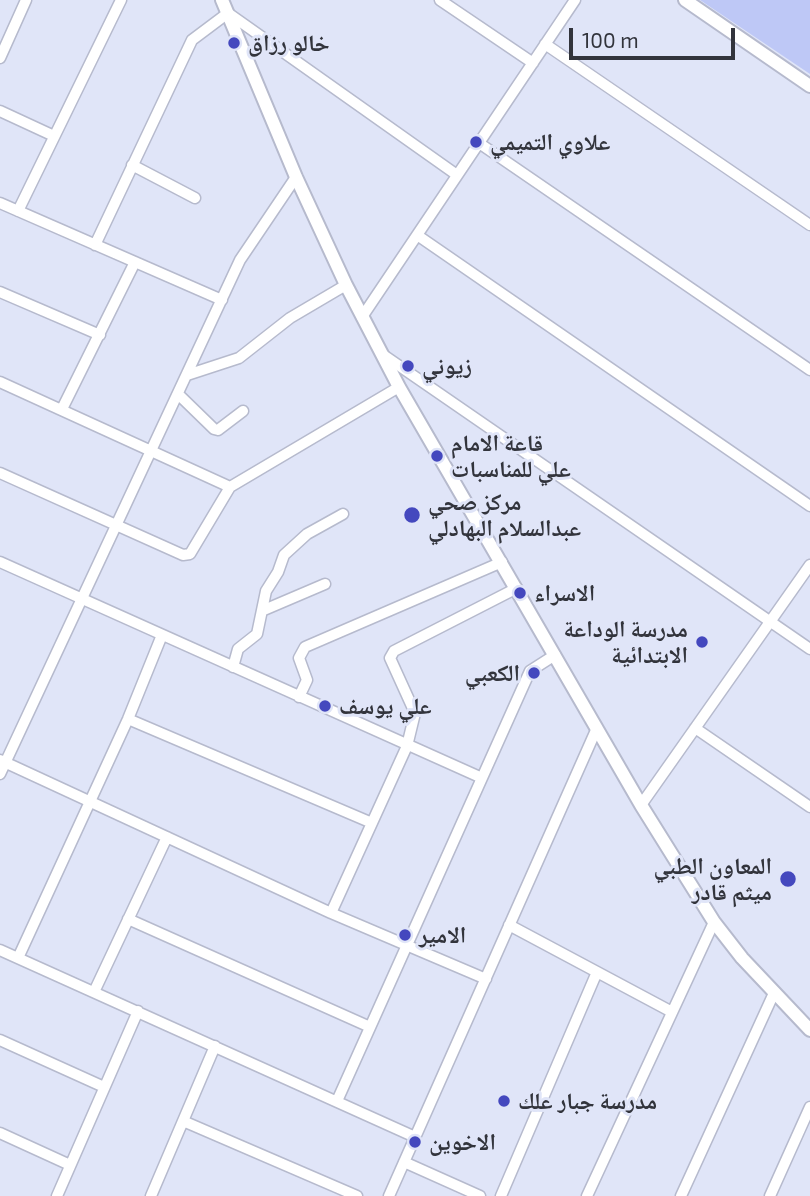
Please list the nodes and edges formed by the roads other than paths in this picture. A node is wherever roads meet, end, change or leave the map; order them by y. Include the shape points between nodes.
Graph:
1 (26, 0) edge
2 (121, 0) edge
3 (222, 0) edge
4 (440, 0) edge
5 (575, 0) edge
6 (685, 0) edge
7 (228, 13) junction
8 (545, 44) junction
9 (0, 58) edge
10 (533, 63) junction
11 (810, 86) edge
12 (0, 111) edge
13 (54, 136) junction
14 (479, 143) junction
15 (132, 165) junction
16 (457, 175) junction
17 (296, 177) junction
18 (195, 198) dead end
19 (0, 203) edge
20 (18, 211) junction
21 (810, 225) edge
22 (417, 235) junction
23 (95, 245) junction
24 (135, 262) junction
25 (346, 285) junction
26 (0, 292) edge
27 (222, 300) junction
28 (362, 317) junction
29 (100, 335) junction
30 (381, 353) junction
31 (810, 370) edge
32 (187, 375) junction
33 (0, 382) edge
34 (399, 387) junction
35 (178, 394) junction
36 (62, 410) junction
37 (243, 411) dead end
38 (150, 451) junction
39 (0, 473) edge
40 (230, 487) junction
41 (810, 506) edge
42 (343, 514) dead end
43 (116, 524) junction
44 (0, 562) edge
45 (502, 562) junction
46 (810, 565) edge
47 (325, 584) dead end
48 (517, 588) junction
49 (82, 599) junction
50 (264, 610) junction
51 (770, 622) junction
52 (162, 635) junction
53 (810, 649) edge
54 (555, 655) junction
55 (233, 667) junction
56 (299, 697) junction
57 (128, 719) junction
58 (597, 728) junction
59 (695, 728) junction
60 (407, 746) junction
61 (3, 761) edge
62 (0, 774) edge
63 (482, 778) junction
64 (91, 802) junction
65 (641, 805) junction
66 (810, 807) edge
67 (372, 823) junction
68 (167, 837) junction
69 (331, 913) junction
70 (128, 919) junction
71 (714, 922) junction
72 (509, 925) junction
73 (406, 946) junction
74 (0, 950) edge
75 (18, 958) junction
76 (597, 972) junction
77 (485, 979) junction
78 (94, 992) junction
79 (774, 993) junction
80 (138, 1011) junction
81 (672, 1012) junction
82 (370, 1027) junction
83 (810, 1030) edge
84 (0, 1040) edge
85 (215, 1046) junction
86 (104, 1087) junction
87 (337, 1101) junction
88 (810, 1107) edge
89 (183, 1121) junction
90 (0, 1133) edge
91 (415, 1137) junction
92 (404, 1162) junction
93 (70, 1165) junction
94 (57, 1196) edge
95 (150, 1196) edge
96 (357, 1196) edge
97 (389, 1196) edge
98 (480, 1196) edge
99 (501, 1196) edge
100 (587, 1196) edge
101 (681, 1196) edge
102 (771, 1196) edge

1 - 9 street
2 - 13 street
3 - 7 street
4 - 10 street
5 - 8 street
6 - 11 street
7 - 15 street via 192,40
7 - 16 street
7 - 17 street
8 - 10 street
8 - 21 street
10 - 14 street
12 - 13 street
13 - 20 street
14 - 16 street
14 - 31 street
15 - 18 street
15 - 23 street
16 - 22 street
17 - 25 street
17 - 27 street via 240,260
19 - 20 street
20 - 23 street
22 - 28 street
22 - 41 street
23 - 24 street
24 - 27 street
24 - 29 street
25 - 28 street
25 - 32 street via 290,318 239,358
26 - 29 street
27 - 32 street
28 - 30 street
29 - 36 street
30 - 34 street
30 - 51 street
32 - 35 street
33 - 36 street
34 - 40 street
34 - 45 street
35 - 37 street via 218,430
35 - 38 street
36 - 38 street
38 - 40 street
38 - 43 street
39 - 43 street
40 - 43 street via 190,554 183,555
42 - 50 street via 288,550 266,591
43 - 49 street
44 - 49 street
45 - 48 street
45 - 56 street via 305,647 299,658 307,680
46 - 51 street
47 - 50 street
48 - 54 street
48 - 60 street via 394,652 390,658 415,713
49 - 52 street
49 - 61 street
50 - 55 street via 257,634 238,649
51 - 53 street
51 - 59 street
52 - 55 street
52 - 57 street
54 - 58 street
54 - 63 street via 530,671
55 - 56 street
56 - 60 street
57 - 64 street
57 - 67 street
58 - 65 street
58 - 72 street
59 - 65 street
59 - 66 street
60 - 63 street
60 - 67 street
61 - 62 street
61 - 64 street
63 - 73 street
64 - 68 street
64 - 75 street
65 - 71 street
67 - 69 street
68 - 69 street
68 - 70 street
69 - 73 street
70 - 78 street
70 - 82 street
71 - 79 street
71 - 81 street
72 - 76 street
72 - 77 street
73 - 77 street
73 - 82 street
74 - 75 street
75 - 78 street
76 - 81 street
76 - 99 street
77 - 91 street
78 - 80 street
79 - 83 street
79 - 101 street
80 - 85 street
80 - 86 street
81 - 100 street
82 - 87 street
84 - 86 street
85 - 87 street
85 - 89 street
86 - 93 street
87 - 91 street
88 - 102 street
89 - 95 street
89 - 96 street
90 - 93 street
91 - 92 street
92 - 97 street
92 - 98 street
93 - 94 street

